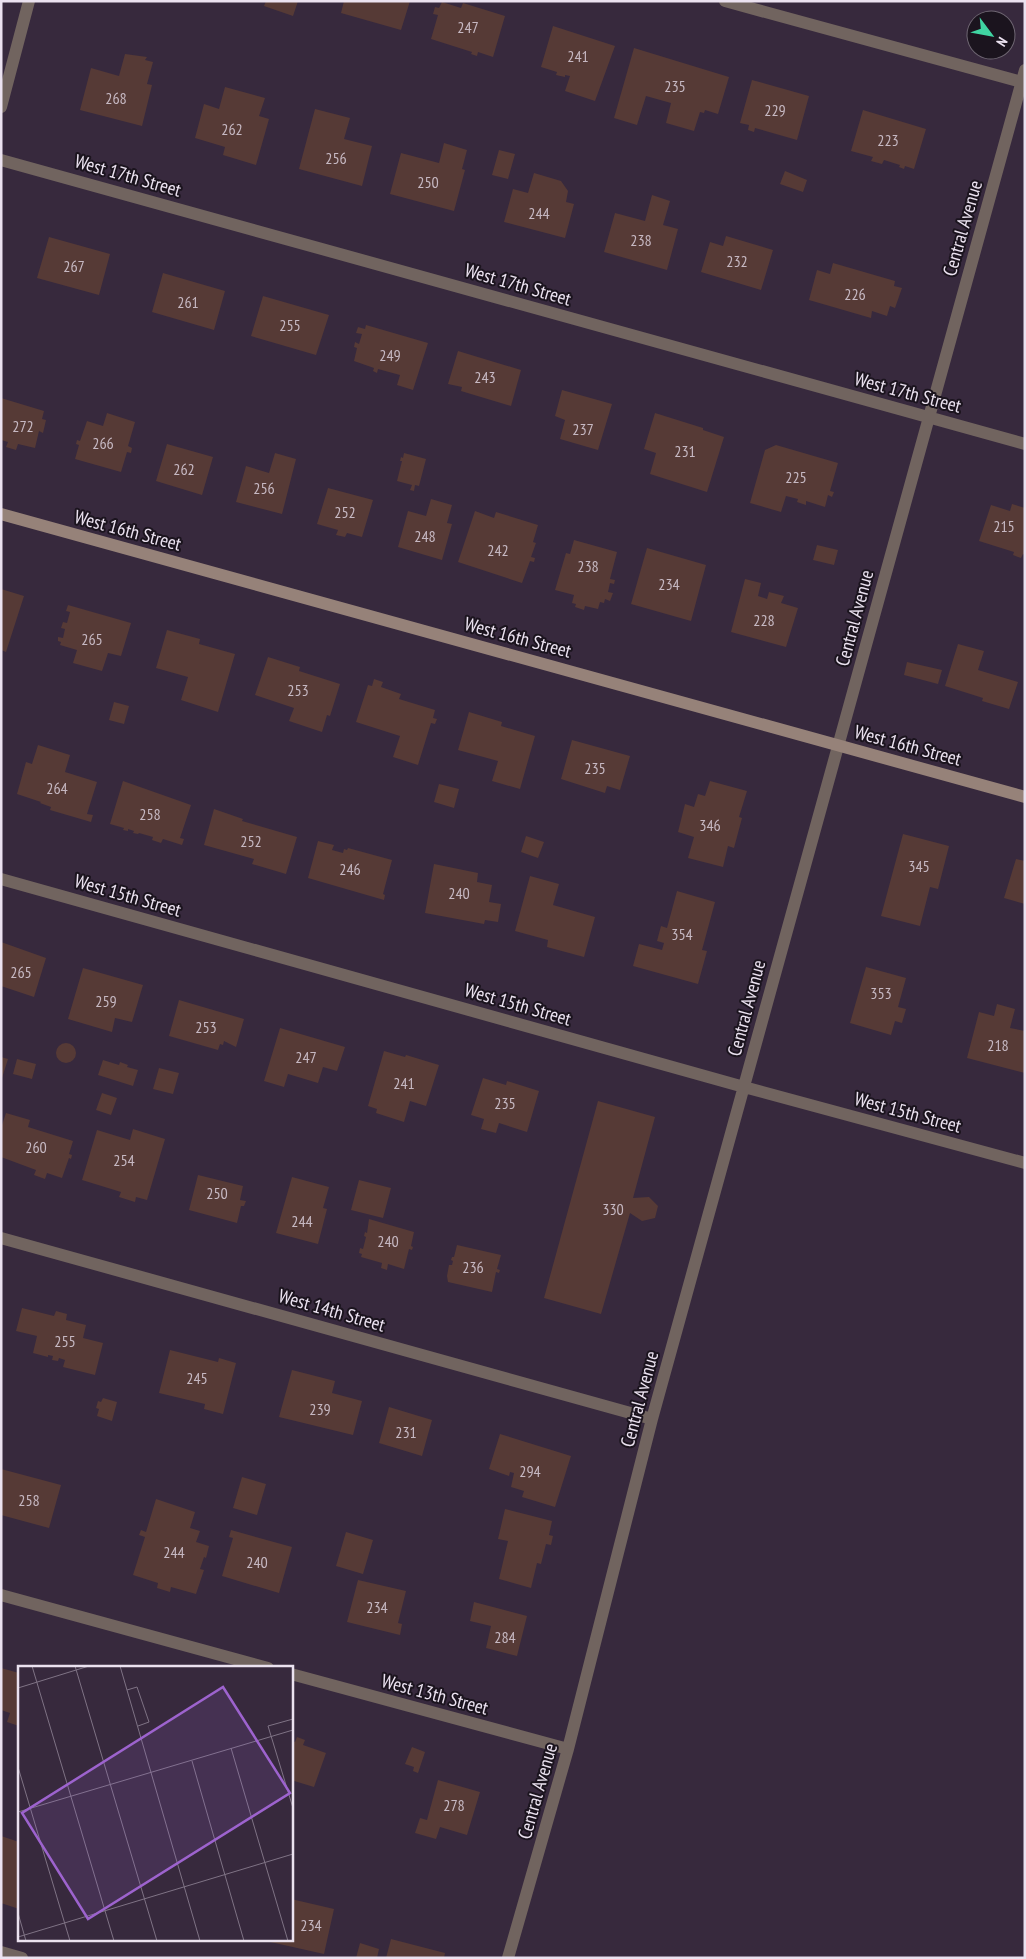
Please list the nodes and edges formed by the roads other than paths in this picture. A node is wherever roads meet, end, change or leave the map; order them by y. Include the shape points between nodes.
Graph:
1 (29, 1) edge
2 (725, 1) edge
3 (1024, 79) edge
4 (1, 107) edge
5 (1, 160) edge
6 (928, 418) junction
7 (1025, 444) edge
8 (1, 514) edge
9 (838, 745) junction
10 (1025, 797) edge
11 (1, 879) edge
12 (744, 1087) junction
13 (1025, 1163) edge
14 (1, 1238) edge
15 (652, 1419) junction
16 (1, 1595) edge
17 (261, 1666) edge
18 (292, 1674) edge
19 (568, 1749) junction
20 (1, 1952) edge
21 (22, 1958) edge
22 (508, 1958) edge

1 - 4 street
2 - 3 street
3 - 6 street, Central Avenue
5 - 6 street, West 17th Street
6 - 7 street, West 17th Street
6 - 9 street, Central Avenue
8 - 9 street, West 16th Street
9 - 10 street, West 16th Street
9 - 12 street, Central Avenue
11 - 12 street, West 15th Street
12 - 13 street, West 15th Street
12 - 15 street, Central Avenue
14 - 15 street, West 14th Street
15 - 19 street, Central Avenue
16 - 17 street
18 - 19 street, West 13th Street
19 - 22 street, Central Avenue
20 - 21 street

